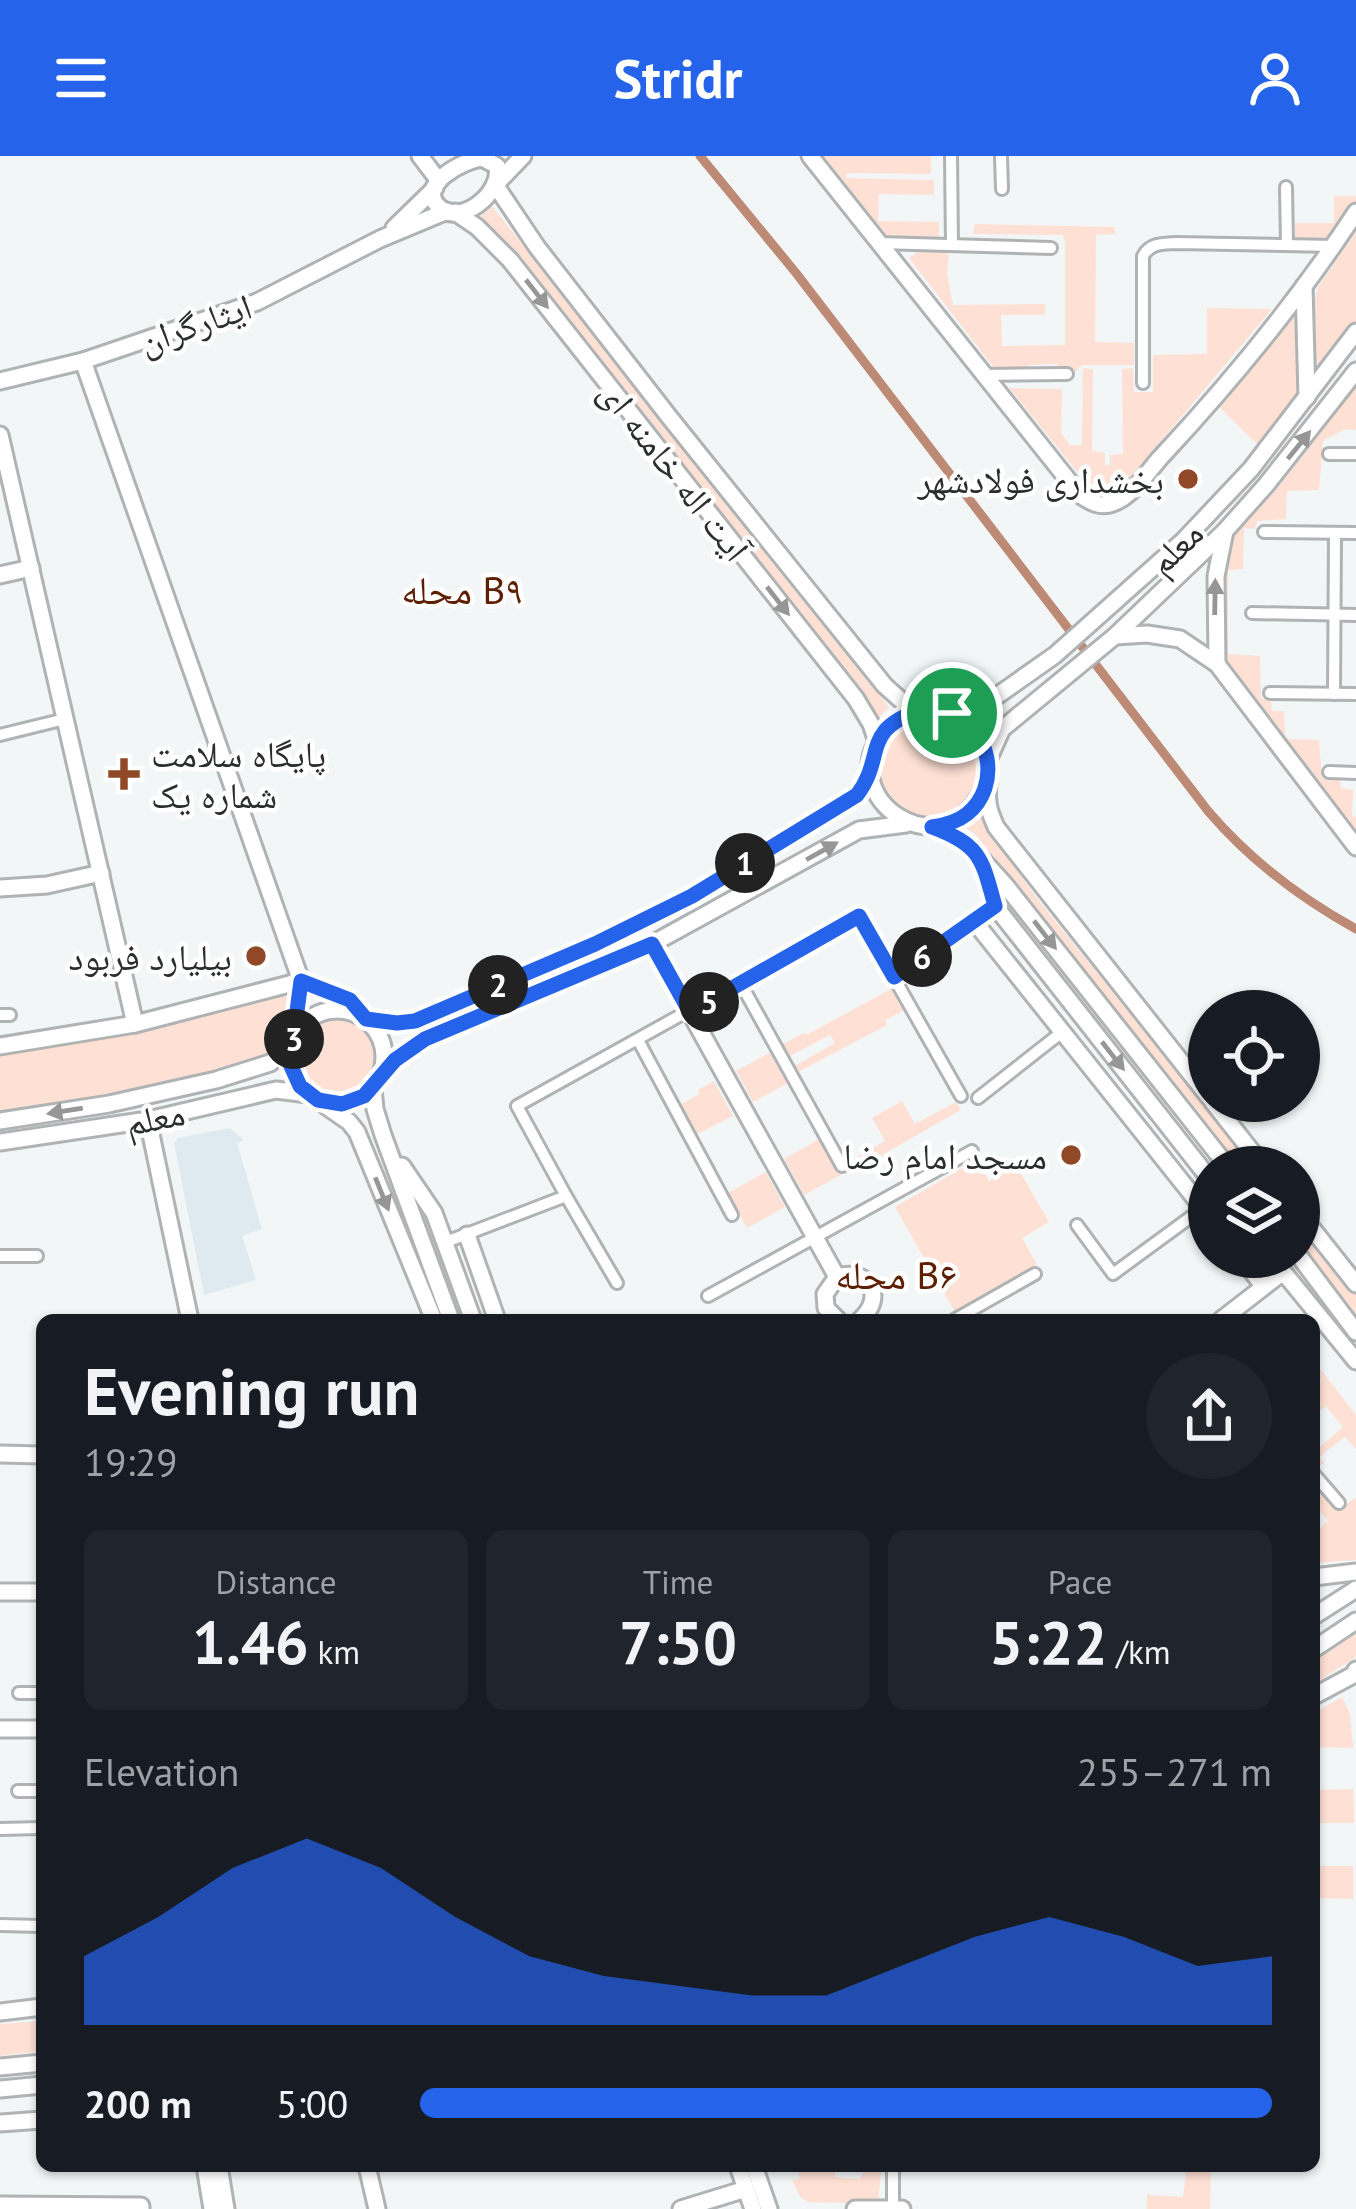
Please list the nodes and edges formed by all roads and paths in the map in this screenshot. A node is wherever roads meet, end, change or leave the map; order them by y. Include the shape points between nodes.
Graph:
1 (420, 156) edge
2 (523, 156) edge
3 (810, 156) edge
4 (951, 156) edge
5 (1000, 156) edge
6 (481, 157) edge
7 (497, 184) junction
8 (437, 185) junction
9 (1286, 187) dead end
10 (1002, 189) dead end
11 (451, 212) junction
12 (1356, 212) edge
13 (380, 239) junction
14 (879, 243) junction
15 (1287, 244) junction
16 (952, 245) junction
17 (1334, 246) junction
18 (1051, 248) dead end
19 (1304, 286) junction
20 (1356, 332) edge
21 (83, 361) junction
22 (1356, 371) edge
23 (1067, 374) dead end
24 (984, 375) junction
25 (0, 381) edge
26 (1143, 383) dead end
27 (1306, 398) junction
28 (0, 436) edge
29 (1329, 454) dead end
30 (1356, 454) edge
31 (1251, 469) junction
32 (1266, 485) junction
33 (1225, 531) junction
34 (1264, 532) dead end
35 (1335, 533) junction
36 (1356, 533) edge
37 (31, 568) junction
38 (0, 574) edge
39 (1252, 613) dead end
40 (1335, 614) junction
41 (1356, 615) edge
42 (1115, 636) junction
43 (1217, 664) junction
44 (1270, 694) dead end
45 (1334, 694) junction
46 (1356, 694) edge
47 (921, 710) junction
48 (952, 713) junction
49 (65, 719) junction
50 (0, 735) edge
51 (877, 742) junction
52 (988, 760) junction
53 (871, 771) junction
54 (1329, 772) dead end
55 (1356, 773) edge
56 (987, 781) junction
57 (910, 824) junction
58 (932, 827) junction
59 (1356, 847) edge
60 (980, 856) junction
61 (100, 874) junction
62 (0, 888) edge
63 (995, 906) junction
64 (974, 921) junction
65 (652, 944) junction
66 (894, 977) junction
67 (301, 981) junction
68 (741, 984) junction
69 (690, 1012) junction
70 (363, 1018) junction
71 (415, 1021) junction
72 (135, 1024) junction
73 (1062, 1032) junction
74 (294, 1037) junction
75 (425, 1039) junction
76 (638, 1040) junction
77 (0, 1046) edge
78 (1188, 1071) edge
79 (225, 1077) junction
80 (378, 1080) junction
81 (961, 1096) dead end
82 (313, 1097) junction
83 (978, 1098) dead end
84 (231, 1101) junction
85 (148, 1120) junction
86 (0, 1121) edge
87 (1228, 1122) edge
88 (0, 1142) edge
89 (386, 1142) junction
90 (362, 1143) junction
91 (1211, 1146) edge
92 (1247, 1146) edge
93 (972, 1150) dead end
94 (1188, 1151) edge
95 (842, 1166) dead end
96 (1188, 1190) edge
97 (566, 1196) junction
98 (733, 1215) dead end
99 (1188, 1224) edge
100 (1077, 1225) dead end
101 (466, 1235) junction
102 (815, 1238) junction
103 (1320, 1239) edge
104 (446, 1242) junction
105 (0, 1256) edge
106 (37, 1256) dead end
107 (1035, 1274) dead end
108 (837, 1277) junction
109 (1257, 1278) edge
110 (1274, 1278) edge
111 (1289, 1278) edge
112 (1316, 1278) edge
113 (617, 1283) dead end
114 (1356, 1284) edge
115 (1263, 1286) junction
116 (709, 1296) dead end
117 (189, 1314) edge
118 (432, 1314) edge
119 (449, 1314) edge
120 (471, 1314) edge
121 (495, 1314) edge
122 (830, 1314) edge
123 (867, 1314) edge
124 (965, 1314) edge
125 (1228, 1314) edge
126 (1318, 1314) edge
127 (1320, 1316) edge
128 (1356, 1332) edge
129 (1356, 1360) edge
130 (0, 1454) edge
131 (36, 1455) edge
132 (1320, 1481) edge
133 (1339, 1503) dead end
134 (1356, 1572) edge
135 (1320, 1576) edge
136 (1356, 1589) edge
137 (0, 1592) edge
138 (36, 1592) edge
139 (1320, 1612) edge
140 (1356, 1622) edge
141 (1320, 1645) edge
142 (1355, 1675) edge
143 (19, 1693) dead end
144 (36, 1693) edge
145 (1320, 1693) edge
146 (0, 1729) edge
147 (36, 1729) edge
148 (36, 1790) edge
149 (18, 1791) dead end
150 (36, 1828) edge
151 (0, 1829) edge
152 (0, 1925) edge
153 (36, 1926) edge
154 (36, 2008) edge
155 (0, 2012) edge
156 (36, 2064) edge
157 (0, 2068) edge
158 (36, 2086) edge
159 (0, 2089) edge
160 (36, 2120) edge
161 (0, 2123) edge
162 (207, 2172) edge
163 (220, 2172) edge
164 (368, 2172) edge
165 (740, 2172) edge
166 (756, 2172) edge
167 (893, 2172) edge
168 (746, 2189) junction
169 (0, 2205) edge
170 (893, 2208) edge
171 (141, 2209) edge
172 (212, 2209) edge
173 (226, 2209) edge
174 (377, 2209) edge
175 (681, 2209) edge
176 (753, 2209) edge
177 (769, 2209) edge
178 (855, 2209) edge
179 (902, 2209) edge

1 - 8 main road
2 - 7 main road
3 - 14 main road
4 - 16 street
5 - 10 street
6 - 7 main road via 497,166
6 - 8 main road via 460,163
7 - 11 main road via 474,207
7 - 47 main road, آیت اله خامنه ای via 550,264 871,668
8 - 11 main road via 436,205
8 - 13 main road, ایثارگران
9 - 15 street
11 - 13 main road, ایثارگران
11 -> 51 main road, آیت اله خامنه ای via 510,260 856,699
12 - 17 main road
13 - 21 main road, ایثارگران via 257,302
14 - 16 street
14 - 24 main road
15 - 17 street
15 - 26 street via 1147,249
16 - 18 street
17 - 19 main road
19 - 24 main road via 1191,424 1111,505 1079,495
19 - 27 main road
20 - 27 main road, معلم
21 - 25 main road, ایثارگران
21 - 67 main road
32 -> 22 main road, معلم
23 - 24 street
27 - 31 main road, معلم
28 - 37 main road
29 - 30 street
31 - 32 main road
31 - 48 main road, معلم via 1055,655 984,705
32 - 33 main road, معلم
33 - 42 main road, معلم
43 -> 33 main road via 1216,576
34 - 35 street
35 - 36 street
35 - 40 street
37 - 38 main road
37 - 49 main road
39 - 40 street
40 - 41 street
40 - 45 street
42 - 43 main road via 1180,639
42 - 52 main road, معلم via 1002,728
43 - 59 main road
44 - 45 street
45 - 46 street
47 - 48 main road
47 - 51 main road
48 - 52 main road via 971,727
49 - 50 street
49 - 61 main road
51 - 53 main road
52 - 56 main road
53 - 57 main road via 883,804
53 - 71 main road via 857,795 692,896
54 - 55 street
56 - 58 main road via 968,814
56 - 78 main road via 996,827
57 - 58 main road
65 -> 57 main road via 859,830
58 - 60 main road
60 - 63 main road
60 -> 91 main road
61 - 62 main road
61 - 72 main road
63 - 64 main road
63 -> 94 main road
64 - 66 main road
64 - 73 main road
65 - 69 main road
65 - 75 main road
66 - 68 street via 859,916
66 - 81 street
67 - 70 main road via 350,1000
67 - 72 main road
67 - 74 main road
68 - 69 street
68 - 95 street
69 - 76 street
69 - 102 main road
70 - 71 main road
70 - 74 main road via 317,1014
70 - 80 main road via 381,1038
71 - 75 main road
72 - 77 main road
73 - 83 street
73 - 96 main road
74 - 79 main road, معلم via 270,1064
74 - 82 main road via 290,1064
75 - 80 main road
76 - 97 street via 517,1106
76 - 98 street
79 - 84 main road via 235,1085
79 -> 86 main road, معلم
80 - 82 main road via 354,1101
80 - 89 main road via 375,1109
82 - 84 main road, معلم via 275,1090
82 - 90 main road via 349,1121
84 - 85 main road, معلم
85 - 88 main road, معلم
85 - 117 main road
87 - 92 main road
89 - 90 main road
89 - 104 main road
89 - 119 main road
90 -> 118 main road
93 - 102 street
97 - 101 street
97 - 113 street
99 - 100 street via 1113,1274
101 - 104 street
101 - 121 main road
102 - 108 main road
102 - 116 street
103 - 114 main road
104 - 120 main road
105 - 106 street
107 - 124 street
108 - 122 main road via 827,1287
108 - 123 main road via 860,1276 871,1287
109 - 115 main road
110 - 115 main road
111 - 126 main road
112 - 128 main road
115 - 125 main road
127 - 129 main road
130 - 131 main road
132 - 133 street
134 - 135 main road
136 - 139 main road
137 - 138 main road
140 - 141 main road
142 - 145 main road
143 - 144 street
146 - 147 main road
148 - 149 street
150 - 151 street
152 - 153 street
154 - 155 main road
156 - 157 main road
158 - 159 main road
160 - 161 main road
162 - 172 main road
163 - 173 main road
164 - 174 main road
165 - 168 main road
166 - 177 main road
167 - 170 street
168 - 175 main road
168 - 176 main road
169 - 171 main road
170 - 178 main road
170 - 179 main road

